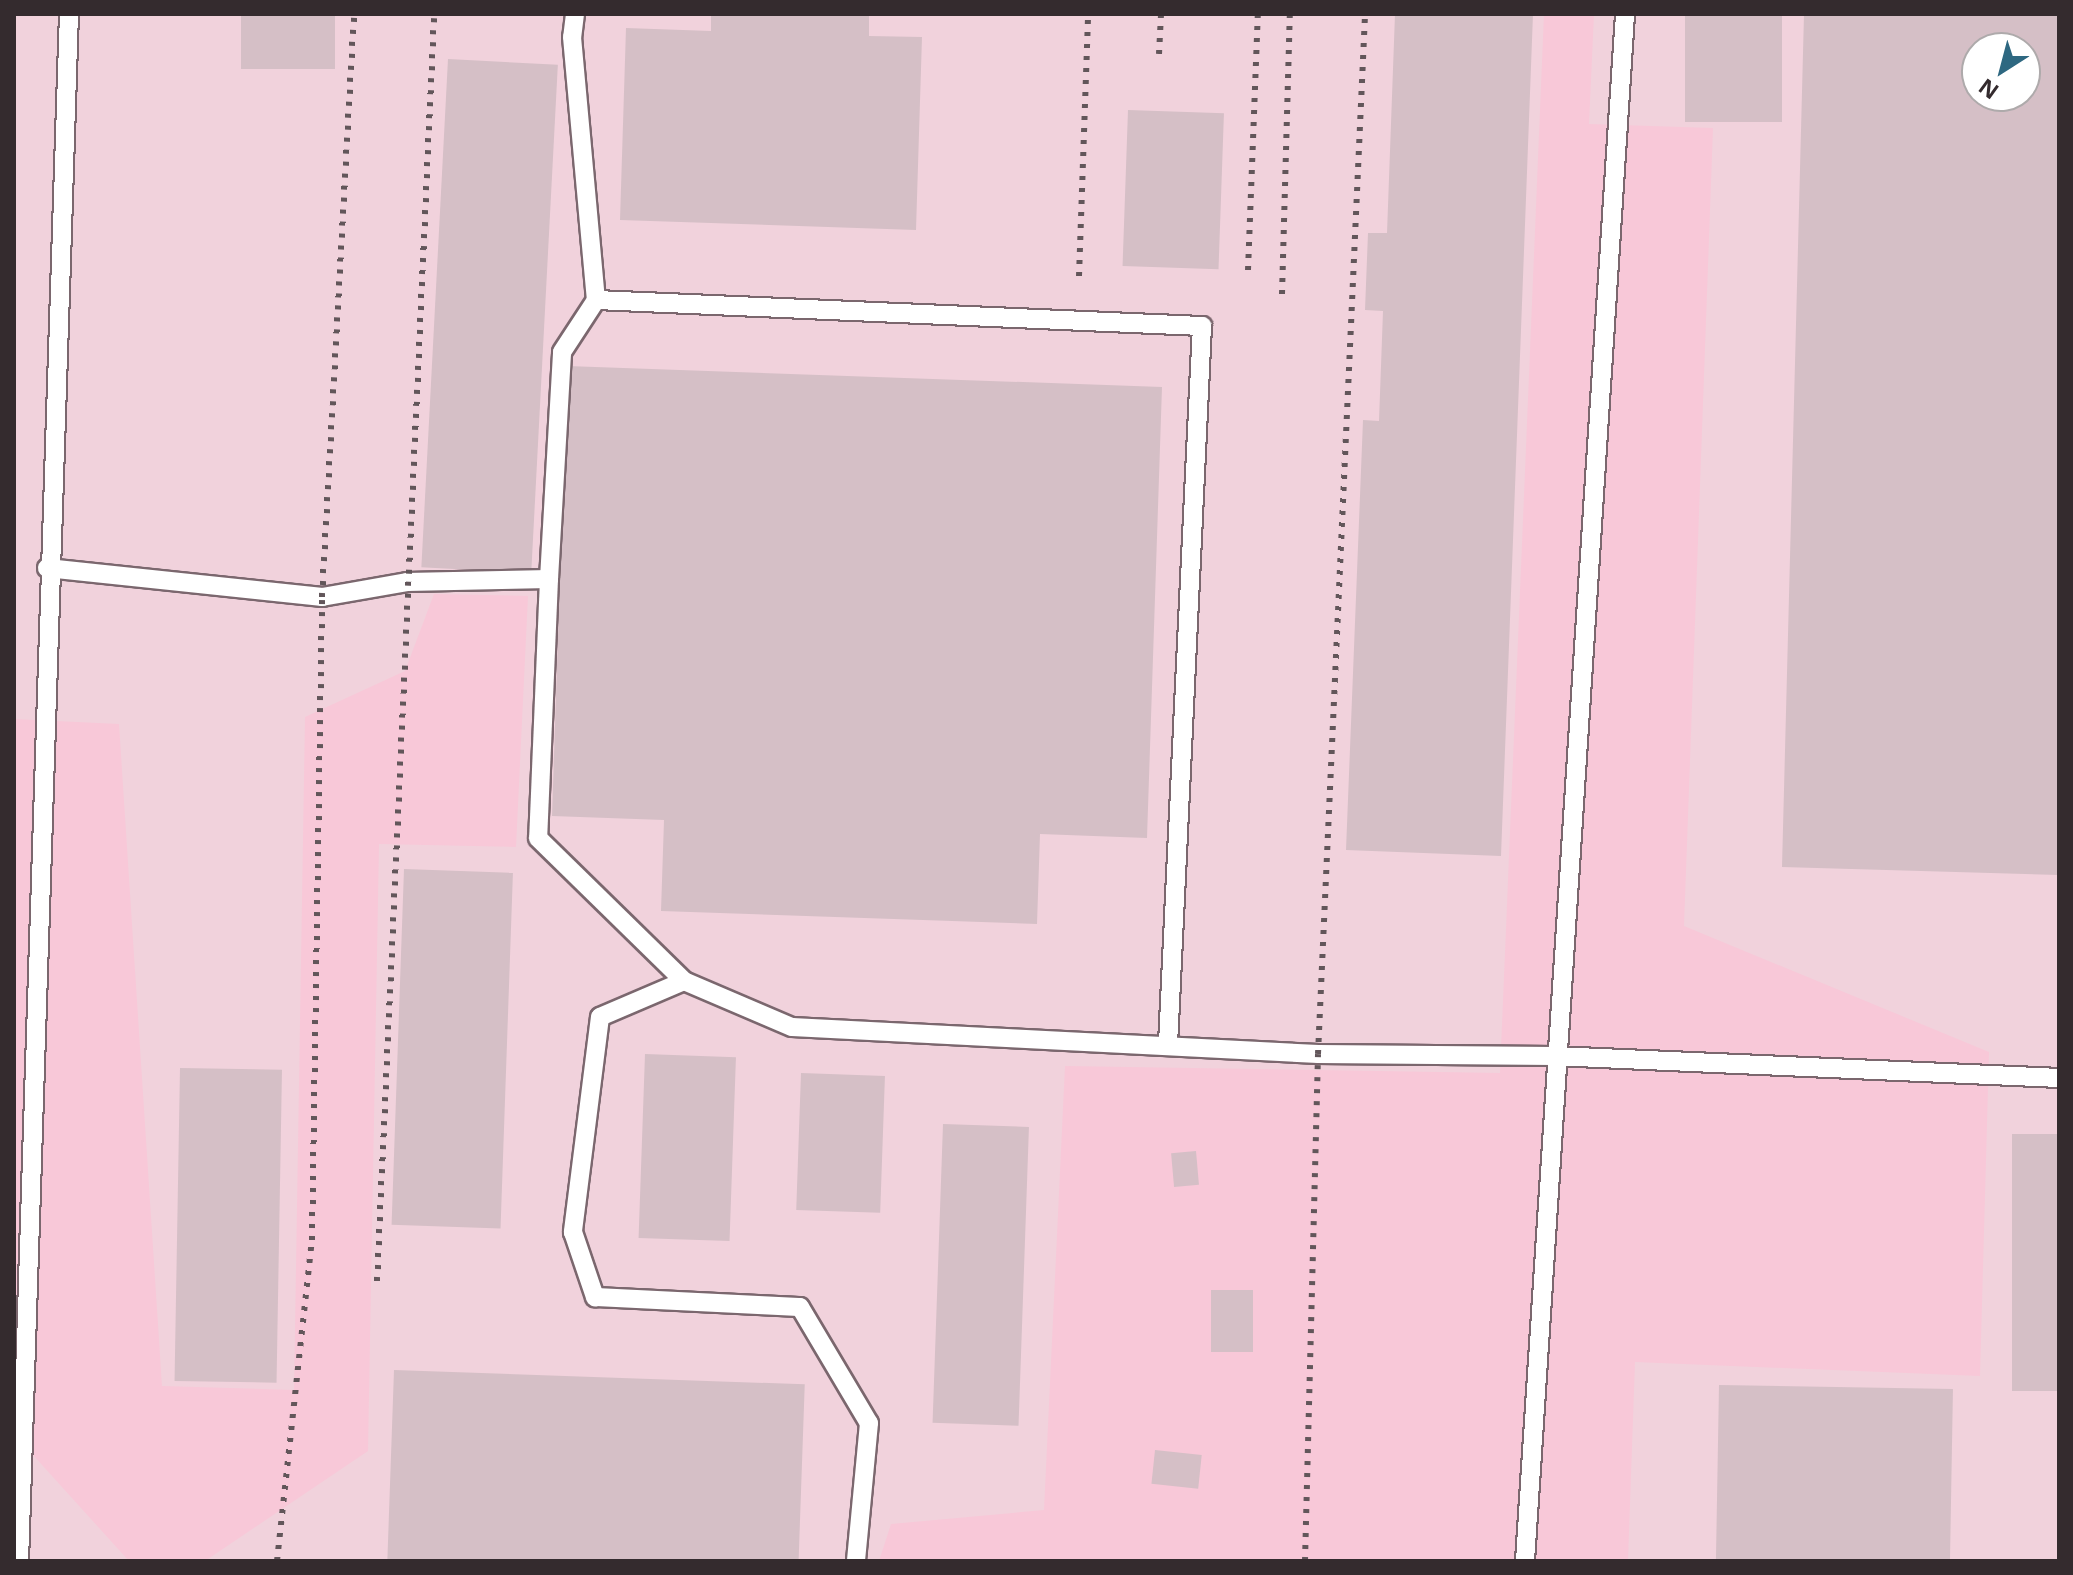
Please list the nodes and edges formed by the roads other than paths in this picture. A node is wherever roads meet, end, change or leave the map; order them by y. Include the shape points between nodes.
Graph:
1 (69, 14) edge
2 (575, 14) edge
3 (1625, 14) edge
4 (596, 300) junction
5 (47, 568) junction
6 (549, 579) junction
7 (684, 981) junction
8 (1168, 1043) junction
9 (1554, 1056) junction
10 (2059, 1078) edge
11 (20, 1406) edge
12 (19, 1561) edge
13 (856, 1561) edge
14 (1525, 1561) edge

1 - 5 lane
2 - 4 lane via 572,37
3 - 9 lane
4 - 6 lane via 562,352
4 - 8 lane via 1202,326
5 - 6 lane via 322,597 407,582
5 - 11 lane
6 - 7 lane via 538,838
7 - 8 lane via 792,1027
7 - 13 lane via 600,1017 573,1232 595,1297 800,1307 869,1423
8 - 9 lane via 1318,1054
9 - 10 lane
9 - 14 lane
11 - 12 lane

